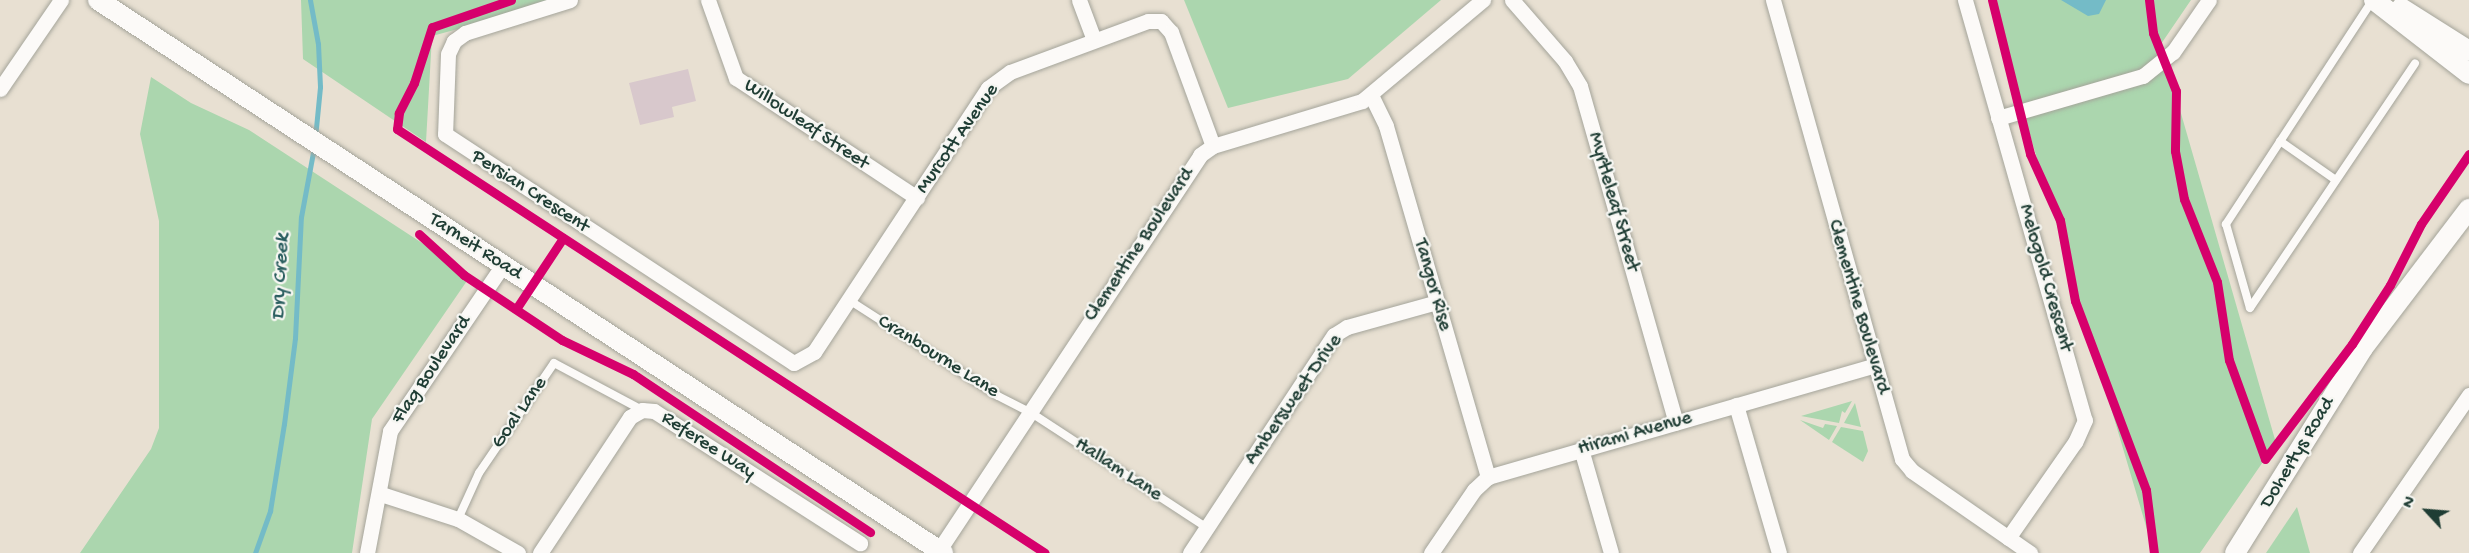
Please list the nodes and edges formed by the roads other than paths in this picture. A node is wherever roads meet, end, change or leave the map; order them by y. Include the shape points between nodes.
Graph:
1 (61, 0) edge
2 (98, 0) edge
3 (570, 0) edge
4 (708, 0) edge
5 (1079, 0) edge
6 (1483, 0) edge
7 (1512, 0) edge
8 (1773, 0) edge
9 (1965, 0) edge
10 (2209, 0) edge
11 (2374, 0) edge
12 (2386, 0) edge
13 (1094, 40) junction
14 (2469, 51) edge
15 (2415, 63) dead end
16 (2469, 74) edge
17 (0, 89) edge
18 (1371, 95) junction
19 (1998, 118) junction
20 (2280, 141) junction
21 (1213, 146) junction
22 (2336, 180) junction
23 (916, 198) junction
24 (2469, 208) edge
25 (503, 265) junction
26 (849, 300) junction
27 (1437, 302) junction
28 (801, 362) joint
29 (1875, 365) junction
30 (2469, 395) edge
31 (1736, 405) junction
32 (642, 410) junction
33 (1030, 412) junction
34 (1676, 423) junction
35 (1581, 449) junction
36 (1488, 477) junction
37 (381, 494) junction
38 (458, 519) junction
39 (1207, 528) junction
40 (2008, 538) junction
41 (860, 543) dead end
42 (941, 552) edge
43 (367, 553) edge
44 (518, 553) edge
45 (540, 553) edge
46 (1190, 553) edge
47 (1431, 553) edge
48 (1611, 553) edge
49 (1779, 553) edge
50 (2030, 553) edge
51 (2235, 553) edge
52 (2360, 553) edge

1 - 17 street
2 - 25 street, Tarneit Road
3 - 28 street, Persian Crescent via 465,33 454,41 448,54 445,134 787,360
4 - 23 street, Willowleaf Street via 736,78
5 - 13 street
6 - 18 street, Clementine Boulevard
7 - 34 street, Myrtleleaf Street via 1565,61 1580,86
8 - 29 street, Clementine Boulevard
9 - 19 street, Melogold Crescent
10 - 19 street via 2173,52 2143,76
11 - 16 street
11 - 20 lane
12 - 14 street
13 - 21 street, Murcott Avenue via 1148,21 1161,21 1168,26
13 - 23 street, Murcott Avenue via 1010,72 988,88
15 - 22 lane
18 - 21 street, Clementine Boulevard via 1356,104
18 - 27 street, Tangor Rise via 1386,126
19 - 40 street, Melogold Crescent via 2085,420 2075,442
20 - 22 lane
20 - 22 lane via 2226,224 2250,308
21 - 33 street, Clementine Boulevard via 1200,155 1185,175
23 - 26 street, Murcott Avenue
24 - 51 street, Dohertys Road via 2368,340
25 - 37 street, Flag Boulevard via 390,431
25 - 42 street, Tarneit Road
26 - 28 street, Murcott Avenue via 814,352
26 - 33 lane, Cranbourne Lane via 998,396
27 - 36 street, Tangor Rise
27 - 39 street, Ambersweet Drive via 1347,327 1334,335
29 - 31 street, Hirami Avenue
29 - 40 street, Clementine Boulevard via 1905,465
30 - 52 street
31 - 34 street, Hirami Avenue
31 - 49 street
32 - 38 lane, Goal Lane via 555,363 479,473
32 - 41 street, Referee Way via 654,411
32 - 45 street, Referee Way via 630,417
33 - 39 lane, Hallam Lane
33 - 42 street, Clementine Boulevard
34 - 35 street, Hirami Avenue
35 - 36 street, Hirami Avenue
35 - 48 street
36 - 47 street via 1474,490
37 - 38 street
37 - 43 street, Flag Boulevard
38 - 44 street
39 - 46 street, Ambersweet Drive
40 - 50 street, Clementine Boulevard

